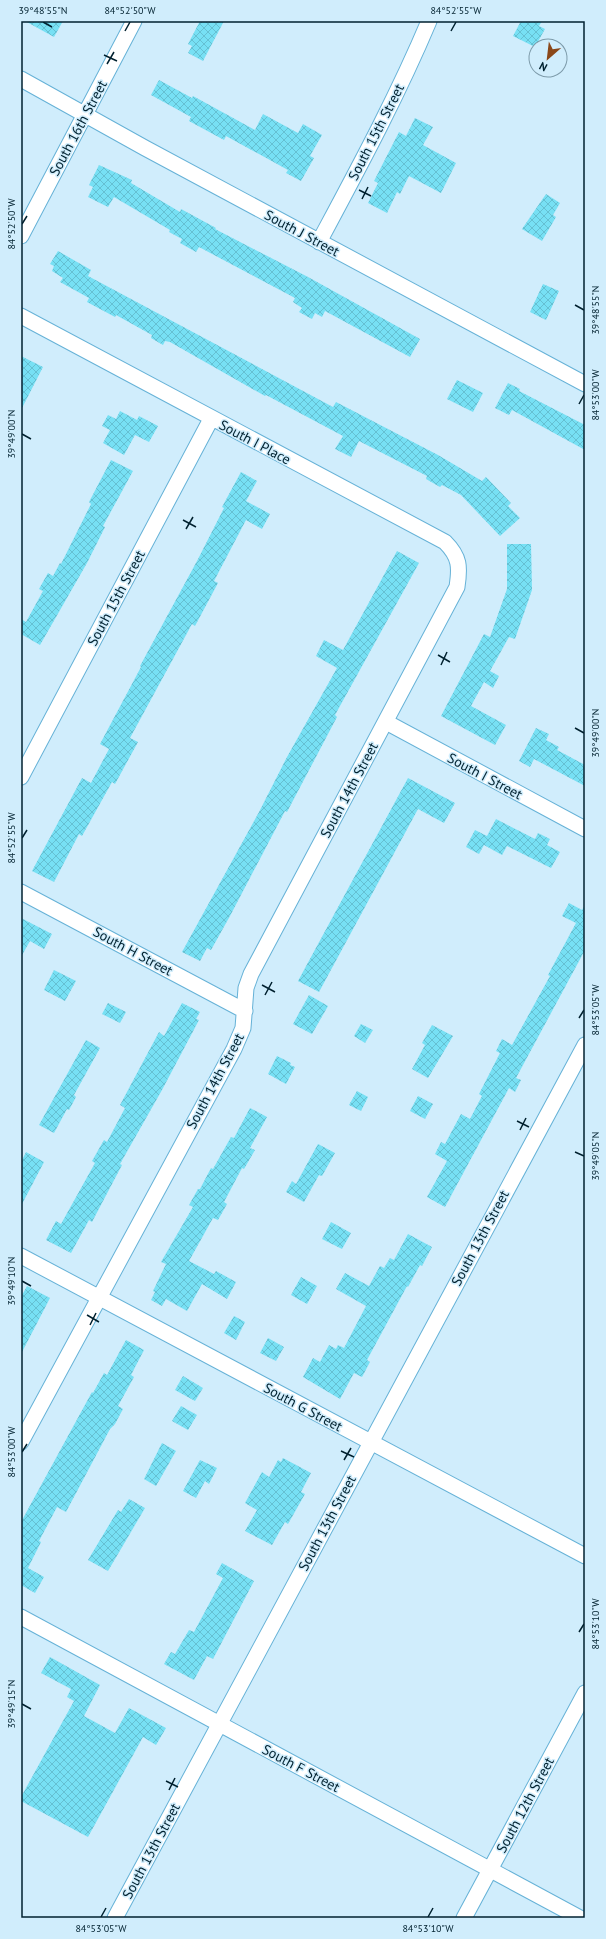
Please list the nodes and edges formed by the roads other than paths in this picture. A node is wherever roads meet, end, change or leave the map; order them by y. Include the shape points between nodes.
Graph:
1 (134, 21) edge
2 (429, 21) edge
3 (21, 79) edge
4 (85, 115) junction
5 (21, 236) edge
6 (319, 242) junction
7 (21, 316) edge
8 (585, 384) edge
9 (211, 419) junction
10 (457, 587) joint
11 (386, 722) junction
12 (21, 777) edge
13 (585, 829) edge
14 (21, 892) edge
15 (245, 1011) junction
16 (585, 1045) edge
17 (21, 1256) edge
18 (98, 1298) junction
19 (21, 1442) edge
20 (370, 1443) junction
21 (585, 1556) edge
22 (21, 1617) edge
23 (585, 1693) edge
24 (219, 1724) junction
25 (490, 1870) junction
26 (115, 1918) edge
27 (464, 1918) edge
28 (580, 1918) edge

1 - 4 street, South 16th Street
2 - 6 street, South 15th Street via 374,137
3 - 4 street, South J Street
4 - 5 street, South 16th Street
4 - 6 street, South J Street
6 - 8 street, South J Street
7 - 9 street, South I Place
9 - 10 street, South I Place via 445,542 454,551 458,562
9 - 12 street, South 15th Street
10 - 11 street, South 14th Street
11 - 13 street, South I Street
11 - 15 street, South 14th Street via 251,974 246,988
14 - 15 street, South H Street
15 - 18 street, South 14th Street via 243,1028 234,1048
16 - 20 street, South 13th Street
17 - 18 street, South G Street
18 - 19 street, South 14th Street
18 - 20 street, South G Street
20 - 21 street, South G Street
20 - 24 street, South 13th Street
22 - 24 street, South F Street
23 - 25 street, South 12th Street
24 - 25 street, South F Street
24 - 26 street, South 13th Street
25 - 27 street, South 12th Street
25 - 28 street, South F Street

